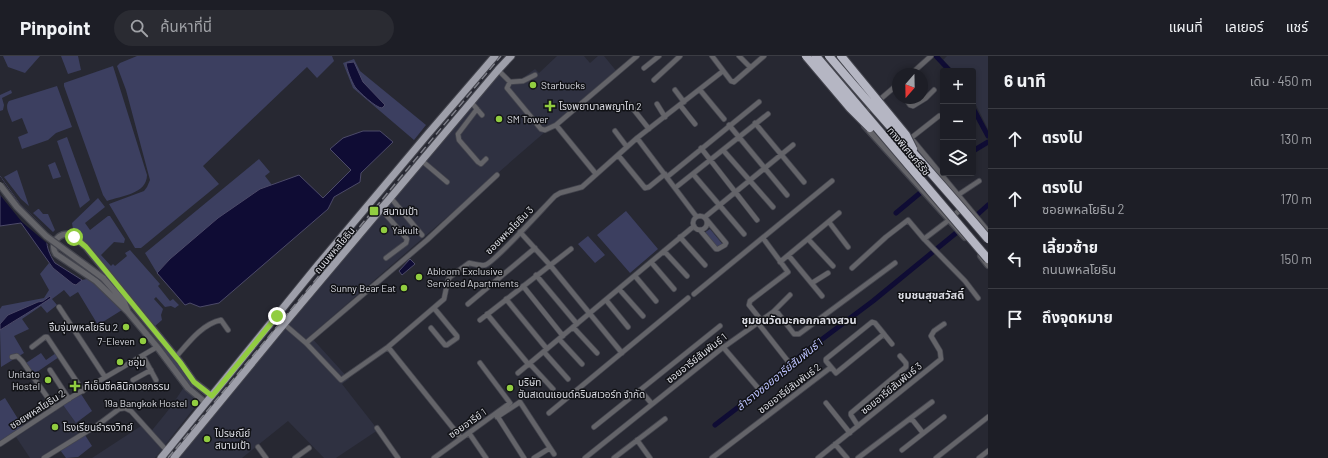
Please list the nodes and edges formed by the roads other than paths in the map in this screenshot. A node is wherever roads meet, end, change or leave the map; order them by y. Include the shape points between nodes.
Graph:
1 (496, 56) edge
2 (511, 56) edge
3 (637, 56) edge
4 (659, 56) edge
5 (680, 56) edge
6 (712, 56) edge
7 (739, 56) edge
8 (753, 56) edge
9 (764, 56) edge
10 (805, 56) edge
11 (816, 56) edge
12 (829, 56) edge
13 (842, 56) edge
14 (931, 56) edge
15 (757, 61) junction
16 (644, 68) dead end
17 (750, 68) junction
18 (918, 68) edge
19 (498, 70) junction
20 (724, 71) junction
21 (535, 75) dead end
22 (654, 80) dead end
23 (510, 82) junction
24 (675, 90) dead end
25 (700, 90) junction
26 (892, 90) edge
27 (934, 90) dead end
28 (928, 96) edge
29 (880, 99) junction
30 (471, 102) junction
31 (758, 102) dead end
32 (657, 104) dead end
33 (682, 104) junction
34 (630, 105) dead end
35 (477, 109) junction
36 (482, 114) dead end
37 (768, 114) dead end
38 (939, 116) dead end
39 (665, 117) junction
40 (724, 119) dead end
41 (858, 119) junction
42 (755, 123) junction
43 (695, 124) dead end
44 (556, 125) junction
45 (729, 125) junction
46 (649, 129) junction
47 (615, 131) dead end
48 (739, 137) junction
49 (637, 138) junction
50 (911, 138) junction
51 (890, 144) junction
52 (793, 145) dead end
53 (417, 147) junction
54 (627, 147) junction
55 (701, 148) junction
56 (723, 150) junction
57 (426, 154) junction
58 (781, 154) junction
59 (618, 155) junction
60 (917, 157) junction
61 (486, 159) dead end
62 (421, 160) junction
63 (710, 160) junction
64 (765, 168) junction
65 (596, 174) junction
66 (693, 174) junction
67 (497, 175) dead end
68 (666, 176) junction
69 (750, 180) junction
70 (832, 181) dead end
71 (978, 181) dead end
72 (447, 182) dead end
73 (804, 182) dead end
74 (0, 185) edge
75 (675, 188) junction
76 (735, 193) junction
77 (787, 195) dead end
78 (958, 195) junction
79 (390, 197) junction
80 (720, 205) junction
81 (966, 205) junction
82 (773, 207) dead end
83 (381, 208) junction
84 (839, 213) dead end
85 (696, 216) junction
86 (706, 218) junction
87 (757, 220) dead end
88 (949, 220) junction
89 (829, 222) junction
90 (694, 226) junction
91 (700, 230) junction
92 (988, 231) edge
93 (520, 232) junction
94 (744, 234) dead end
95 (422, 235) dead end
96 (680, 238) junction
97 (763, 238) junction
98 (808, 239) junction
99 (924, 239) junction
100 (988, 239) edge
101 (848, 247) dead end
102 (535, 248) junction
103 (571, 249) dead end
104 (664, 251) junction
105 (789, 256) junction
106 (386, 258) dead end
107 (988, 259) edge
108 (651, 262) junction
109 (780, 262) junction
110 (895, 263) dead end
111 (550, 265) junction
112 (705, 265) dead end
113 (988, 265) edge
114 (833, 266) dead end
115 (852, 268) dead end
116 (828, 273) dead end
117 (536, 275) junction
118 (635, 276) junction
119 (687, 276) dead end
120 (812, 283) junction
121 (523, 286) junction
122 (619, 289) junction
123 (674, 289) dead end
124 (694, 294) dead end
125 (790, 295) dead end
126 (822, 296) dead end
127 (688, 298) dead end
128 (978, 298) dead end
129 (506, 299) junction
130 (606, 300) junction
131 (656, 301) dead end
132 (124, 302) junction
133 (468, 304) dead end
134 (59, 307) dead end
135 (134, 307) junction
136 (434, 308) junction
137 (128, 312) junction
138 (773, 312) junction
139 (486, 314) junction
140 (590, 314) junction
141 (642, 316) dead end
142 (276, 317) junction
143 (480, 320) dead end
144 (760, 322) junction
145 (284, 324) junction
146 (944, 324) dead end
147 (575, 326) junction
148 (720, 326) dead end
149 (628, 327) dead end
150 (431, 328) dead end
151 (228, 330) dead end
152 (884, 334) junction
153 (561, 337) junction
154 (163, 342) junction
155 (306, 343) junction
156 (892, 344) dead end
157 (32, 347) dead end
158 (157, 347) junction
159 (388, 347) junction
160 (723, 347) junction
161 (545, 351) junction
162 (597, 353) dead end
163 (622, 353) junction
164 (143, 356) junction
165 (900, 356) dead end
166 (12, 357) dead end
167 (176, 357) junction
168 (786, 360) dead end
169 (480, 363) dead end
170 (529, 364) junction
171 (582, 364) dead end
172 (830, 368) junction
173 (50, 370) dead end
174 (151, 370) junction
175 (518, 373) dead end
176 (105, 377) junction
177 (568, 379) dead end
178 (133, 380) dead end
179 (156, 380) dead end
180 (758, 388) dead end
181 (553, 389) dead end
182 (83, 390) junction
183 (640, 390) junction
184 (212, 396) junction
185 (69, 399) junction
186 (932, 402) dead end
187 (206, 403) junction
188 (826, 403) dead end
189 (652, 404) junction
190 (55, 408) junction
191 (215, 408) junction
192 (502, 411) junction
193 (549, 414) dead end
194 (497, 415) junction
195 (944, 417) dead end
196 (988, 417) edge
197 (911, 418) junction
198 (665, 419) dead end
199 (858, 426) junction
200 (594, 427) dead end
201 (378, 428) dead end
202 (469, 433) junction
203 (850, 433) junction
204 (923, 433) junction
205 (461, 438) junction
206 (636, 440) junction
207 (0, 444) edge
208 (835, 444) junction
209 (258, 447) dead end
210 (309, 448) dead end
211 (550, 448) junction
212 (902, 450) dead end
213 (167, 451) junction
214 (988, 451) edge
215 (554, 454) dead end
216 (44, 458) edge
217 (161, 458) edge
218 (174, 458) edge
219 (266, 458) edge
220 (295, 458) edge
221 (398, 458) edge
222 (435, 458) edge
223 (486, 458) edge
224 (524, 458) edge
225 (534, 458) edge
226 (585, 458) edge
227 (614, 458) edge
228 (650, 458) edge
229 (712, 458) edge
230 (818, 458) edge
231 (847, 458) edge
232 (858, 458) edge
233 (936, 458) edge
234 (979, 458) edge

1 - 53 main road, ถนนพหลโยธิน
2 - 19 main road, ถนนพหลโยธิน
3 - 44 street
4 - 16 street
5 - 22 street
6 - 20 street
7 - 17 street
8 - 15 street
9 - 15 street
10 - 41 street
10 - 51 highway, bridge via 850,108
11 - 51 highway, ทางพิเศษศรีรัช, bridge
12 - 60 highway, ทางพิเศษศรีรัช, bridge
13 - 29 street
13 - 60 highway, bridge via 906,135
14 - 18 street
15 - 17 street
17 - 20 street via 734,82
19 - 23 street
19 - 30 main road, ถนนพหลโยธิน
20 - 25 street, ซอยพหลโยธิน 3
21 - 23 street via 523,81
23 - 44 street via 507,88 541,128 545,130
24 - 33 street
25 - 33 street, ซอยพหลโยธิน 3
25 - 40 street
26 - 29 street
27 - 28 street
29 - 41 street
29 - 50 street
30 - 35 street
30 - 57 main road, ถนนพหลโยธิน
31 - 45 street
32 - 39 street
33 - 39 street, ซอยพหลโยธิน 3
33 - 43 street
34 - 46 street
35 - 36 street
35 - 61 street via 458,134 459,140 478,162 481,164
37 - 42 street
38 - 50 street
39 - 46 street, ซอยพหลโยธิน 3
41 - 88 street
42 - 48 street
42 - 58 street
44 - 65 street
45 - 48 street
45 - 55 street
46 - 49 street, ซอยพหลโยธิน 3
47 - 54 street
48 - 56 street
48 - 64 street
49 - 54 street, ซอยพหลโยธิน 3
49 - 68 street
50 - 78 street
51 - 107 highway, ทางพิเศษศรีรัช, bridge
52 - 58 street
53 - 57 main road
53 - 142 main road, ถนนพหลโยธิน
54 - 59 street, ซอยพหลโยธิน 3
55 - 63 street
55 - 68 street
56 - 63 street
56 - 69 street
57 - 62 main road, ถนนพหลโยธิน
58 - 64 street
58 - 73 street
59 - 65 street, ซอยพหลโยธิน 3
59 - 68 street via 645,188
60 - 100 highway, ทางพิเศษศรีรัช, bridge
62 - 72 street
62 - 79 main road, ถนนพหลโยธิน
63 - 66 street
63 - 76 street
64 - 69 street
64 - 77 street
65 - 93 street, ซอยพหลโยธิน 3 via 582,186 555,196
66 - 75 street
66 - 80 street
67 - 155 street via 427,240
68 - 75 street
69 - 76 street
69 - 82 street
70 - 97 street
71 - 78 street
74 - 132 street, bridge via 16,207 46,236 103,278
75 - 85 street
76 - 80 street
76 - 87 street
78 - 81 street
79 - 83 main road, ถนนพหลโยธิน
79 - 95 street
80 - 86 street
80 - 94 street
81 - 88 street
81 - 92 street
83 - 106 street via 407,239 406,243
83 - 145 main road, ถนนพหลโยธิน
84 - 89 street
85 - 86 street
85 - 90 street via 693,220
86 - 91 street via 706,226
86 - 91 street via 725,245 716,249
88 - 99 street
88 - 113 street
89 - 98 street
89 - 101 street
90 - 91 street
90 - 96 street
93 - 102 street
93 - 136 street, ซอยพหลโยธิน 3 via 487,264 469,263 450,277 444,299
96 - 104 street
96 - 112 street
97 - 109 street
97 - 124 street
98 - 105 street
98 - 114 street
99 - 115 street via 908,220
99 - 128 street
102 - 111 street
102 - 133 street
103 - 111 street
104 - 108 street
104 - 119 street
105 - 109 street
105 - 120 street
108 - 118 street
108 - 123 street
109 - 144 street via 788,272 748,303
110 - 138 street via 799,334 794,334 778,313
111 - 117 street
111 - 140 street
116 - 120 street
117 - 121 street
117 - 147 street
118 - 122 street
118 - 131 street
120 - 126 street
121 - 129 street
121 - 153 street
122 - 130 street
122 - 141 street
125 - 138 street, ซอยอารีย์สัมพันธ์ 1
127 - 163 street
129 - 139 street
129 - 161 street
130 - 140 street
130 - 149 street
132 - 135 street
132 - 137 street
134 - 176 street
135 - 137 street via 77,238 60,236 53,246 56,254 96,281
135 - 154 street
136 - 150 street via 457,338 445,345
136 - 159 street, ซอยพหลโยธิน 3
137 - 158 street
138 - 144 street, ซอยอารีย์สัมพันธ์ 1
139 - 143 street
139 - 170 street
140 - 147 street
140 - 163 street
142 - 145 main road
142 - 184 main road, ถนนพหลโยธิน
144 - 160 street, ซอยอารีย์สัมพันธ์ 1
144 - 168 street
145 - 155 street, ซอยพหลโยธิน 3
145 - 191 main road, ถนนพหลโยธิน
146 - 199 street, ซอยอารีย์สัมพันธ์ 3 via 931,336 940,351 941,360
147 - 153 street
147 - 162 street
148 - 183 street
151 - 167 street via 221,320 206,326
152 - 156 street
152 - 172 street, ซอยอารีย์สัมพันธ์ 2 via 837,372
152 - 172 street via 872,322 826,359
153 - 161 street
153 - 171 street
154 - 158 street
154 - 167 street
155 - 159 street, ซอยพหลโยธิน 3 via 341,380
157 - 182 street via 47,337
158 - 164 street, ซอยพหลโยธิน 2
158 - 187 street via 188,388
159 - 205 street
160 - 180 street
160 - 189 street, ซอยอารีย์สัมพันธ์ 1
161 - 170 street
161 - 177 street
163 - 193 street
164 - 174 street
164 - 176 street, ซอยพหลโยธิน 2
165 - 199 street via 906,367 851,413
166 - 190 street via 17,356 22,361
167 - 184 street via 194,382
169 - 192 street, ซอยอารีย์ 1 via 510,403
170 - 175 street
170 - 181 street
172 - 229 street, ซอยอารีย์สัมพันธ์ 2
173 - 185 street
174 - 178 street
174 - 179 street
176 - 182 street, ซอยพหลโยธิน 2
182 - 185 street, ซอยพหลโยธิน 2
183 - 189 street
183 - 200 street
184 - 187 main road, ถนนพหลโยธิน
185 - 190 street, ซอยพหลโยธิน 2
186 - 197 street
187 - 191 main road
187 - 213 main road, ถนนพหลโยธิน
188 - 203 street
189 - 226 street, ซอยอารีย์สัมพันธ์ 1
190 - 207 street, ซอยพหลโยธิน 2
191 - 218 main road, ถนนพหลโยธิน
192 - 194 street, ซอยอารีย์ 1
192 - 211 street via 520,402
194 - 202 street, ซอยอารีย์ 1
194 - 224 street
195 - 204 street
196 - 233 street
197 - 204 street
197 - 232 street
198 - 206 street
199 - 203 street, ซอยอารีย์สัมพันธ์ 3
201 - 221 street
202 - 205 street, ซอยอารีย์ 1
202 - 223 street
203 - 208 street, ซอยอารีย์สัมพันธ์ 3
204 - 212 street
205 - 222 street, ซอยอารีย์ 1
206 - 227 street
206 - 228 street
208 - 230 street, ซอยอารีย์สัมพันธ์ 3
208 - 231 street
209 - 219 street
210 - 220 street
211 - 215 street
211 - 225 street
213 - 216 street via 131,411 123,408
213 - 217 main road, ถนนพหลโยธิน
214 - 234 street

